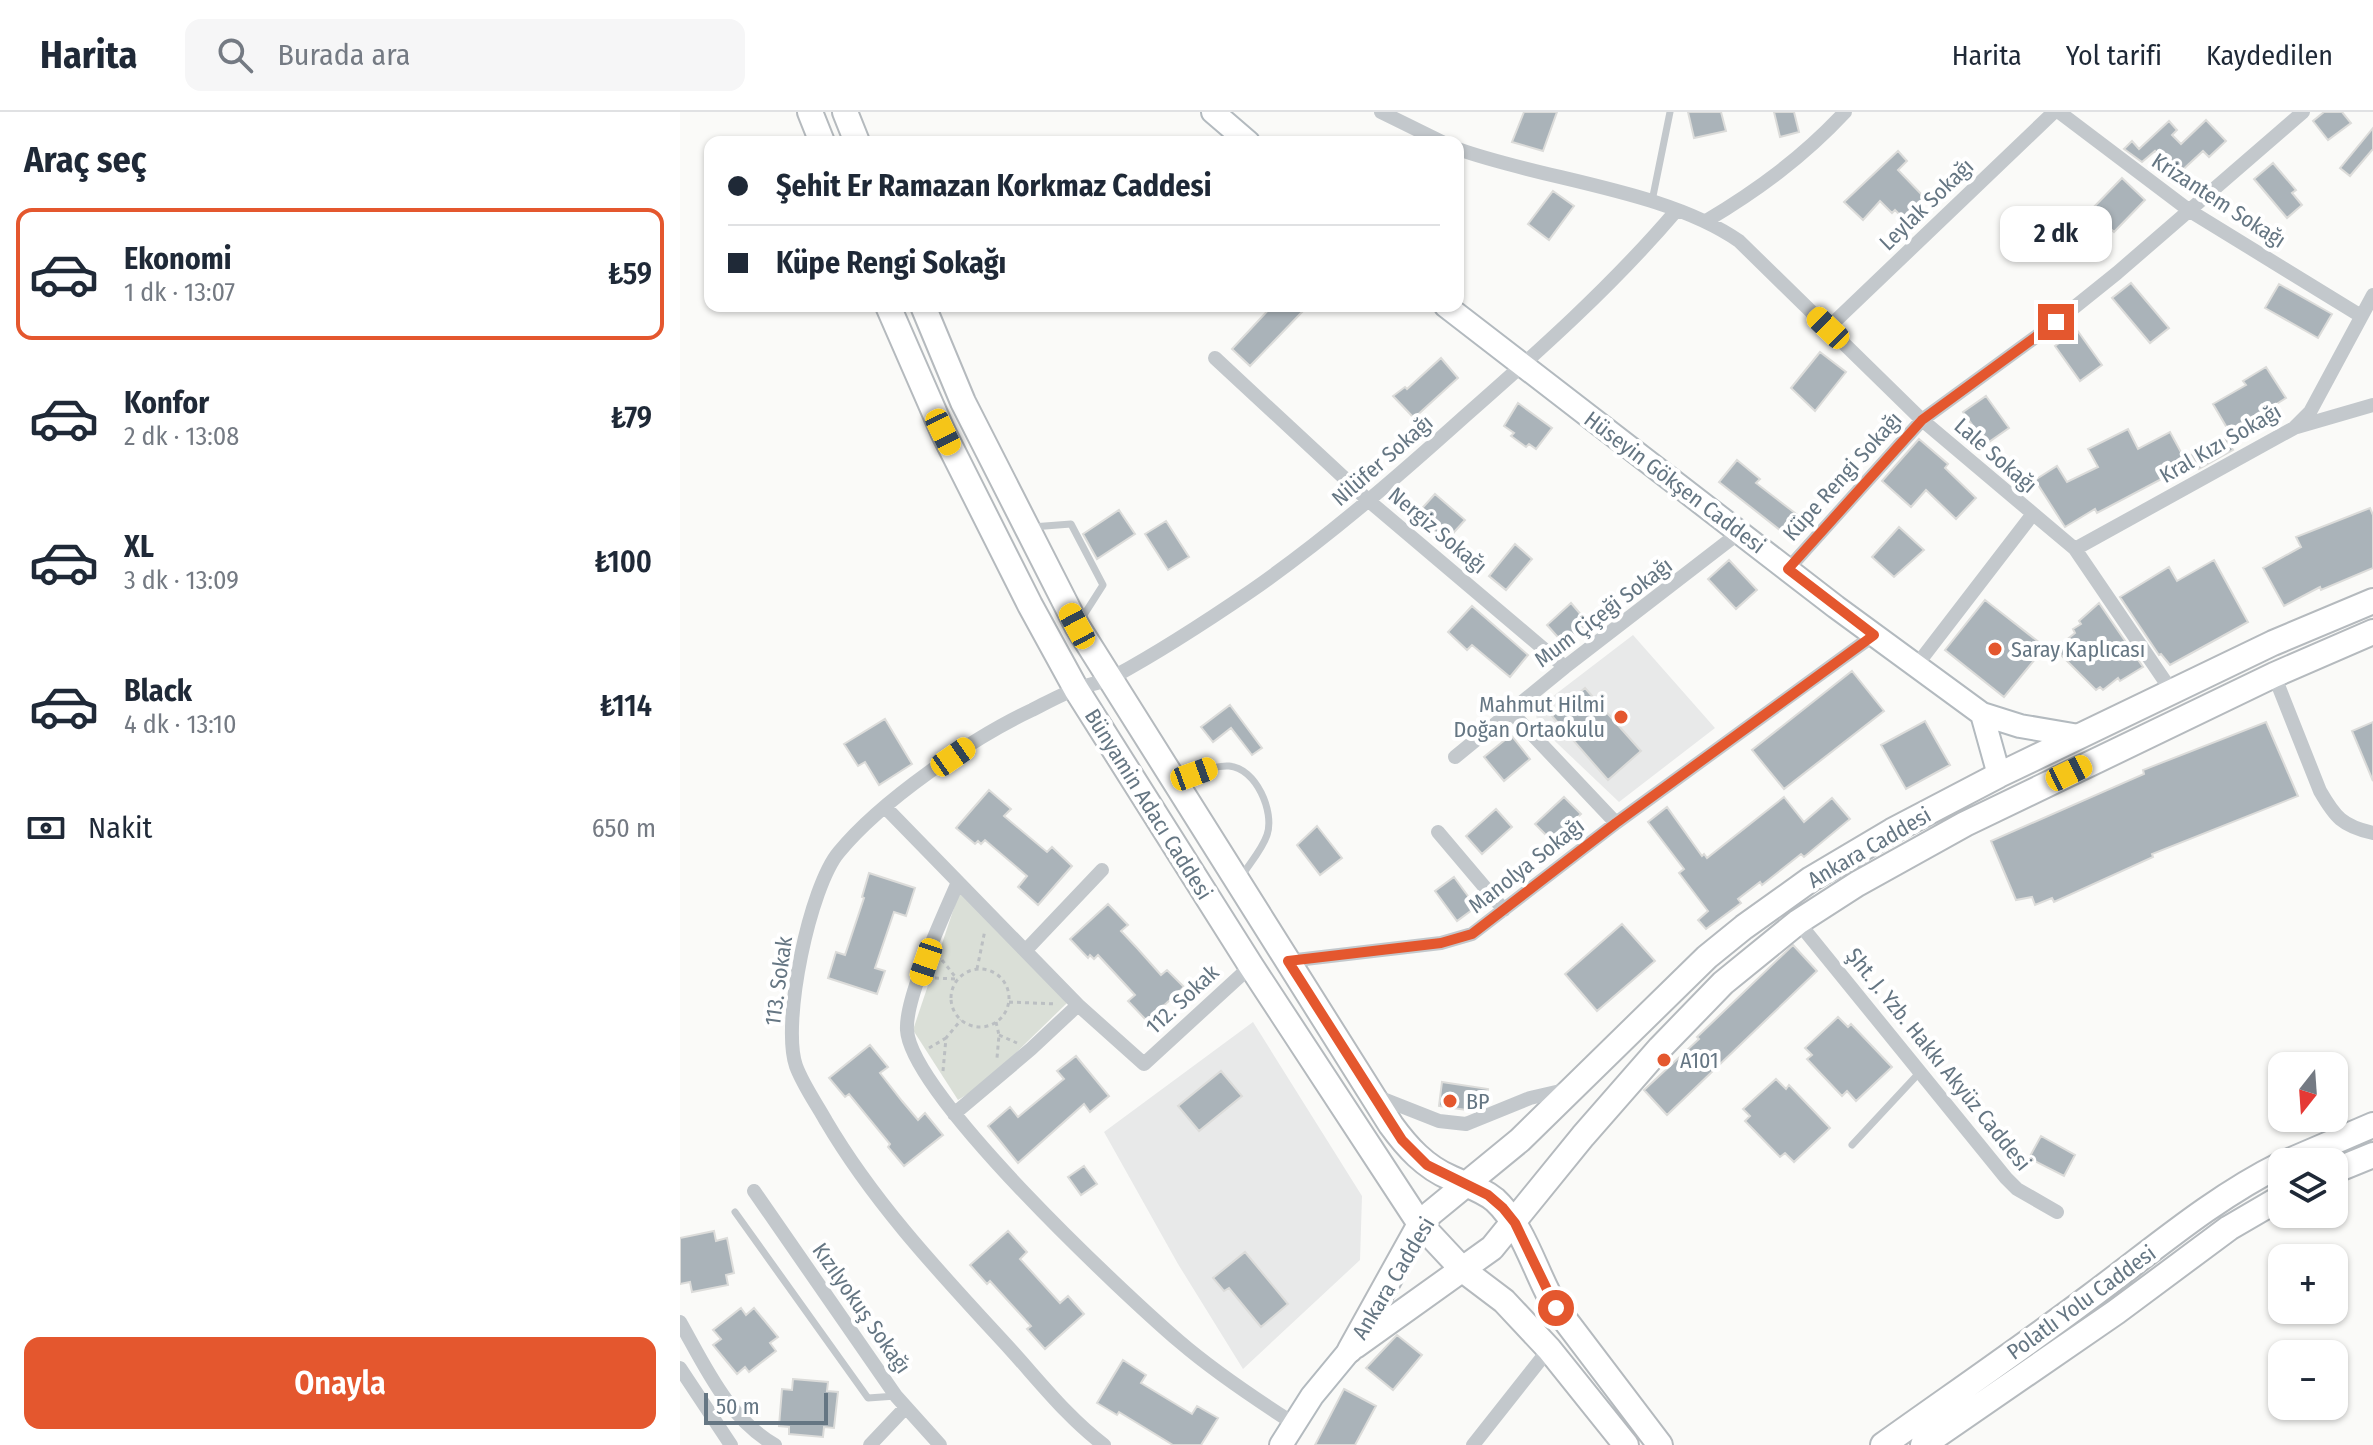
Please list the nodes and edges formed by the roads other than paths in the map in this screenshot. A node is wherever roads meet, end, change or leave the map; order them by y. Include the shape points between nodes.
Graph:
1 (810, 112) edge
2 (845, 112) edge
3 (1213, 112) edge
4 (1381, 112) edge
5 (1670, 112) edge
6 (1845, 112) edge
7 (2056, 112) edge
8 (2303, 112) edge
9 (820, 136) edge
10 (855, 136) edge
11 (1241, 136) edge
12 (1430, 136) edge
13 (1464, 151) edge
14 (1652, 203) junction
15 (1676, 211) junction
16 (2190, 211) junction
17 (1706, 221) junction
18 (2373, 295) edge
19 (891, 312) edge
20 (926, 312) edge
21 (1454, 312) edge
22 (2361, 316) junction
23 (1828, 328) junction
24 (1215, 358) dead end
25 (1523, 366) junction
26 (2373, 405) edge
27 (1922, 420) junction
28 (2294, 428) junction
29 (1369, 501) junction
30 (2032, 515) junction
31 (1025, 527) junction
32 (1740, 532) junction
33 (2075, 549) junction
34 (1788, 569) junction
35 (2373, 601) edge
36 (1077, 626) junction
37 (2373, 632) edge
38 (1874, 635) junction
39 (1916, 666) junction
40 (1565, 667) junction
41 (2274, 675) junction
42 (1110, 679) junction
43 (1076, 689) junction
44 (2173, 693) junction
45 (1511, 712) junction
46 (1982, 714) junction
47 (2079, 736) junction
48 (1455, 757) dead end
49 (1999, 775) junction
50 (1174, 782) junction
51 (886, 808) junction
52 (1616, 823) junction
53 (1438, 832) dead end
54 (2373, 833) edge
55 (1102, 870) dead end
56 (958, 882) junction
57 (1238, 883) junction
58 (1504, 910) junction
59 (1798, 922) junction
60 (1026, 950) junction
61 (1288, 961) junction
62 (1251, 966) junction
63 (1078, 1005) junction
64 (1920, 1072) junction
65 (1573, 1088) junction
66 (1373, 1095) junction
67 (954, 1114) junction
68 (2373, 1125) edge
69 (1852, 1145) dead end
70 (2319, 1148) edge
71 (2373, 1155) edge
72 (2348, 1165) edge
73 (2268, 1172) edge
74 (1468, 1185) junction
75 (754, 1191) dead end
76 (2268, 1205) edge
77 (735, 1212) dead end
78 (2057, 1212) dead end
79 (1515, 1223) junction
80 (1420, 1224) junction
81 (1463, 1270) junction
82 (680, 1322) edge
83 (1549, 1349) junction
84 (1350, 1350) junction
85 (680, 1368) edge
86 (901, 1401) junction
87 (1293, 1423) junction
88 (1659, 1441) edge
89 (1095, 1443) edge
90 (731, 1445) edge
91 (775, 1445) edge
92 (870, 1445) edge
93 (940, 1445) edge
94 (1281, 1445) edge
95 (1473, 1445) edge
96 (1626, 1445) edge
97 (1883, 1445) edge
98 (1923, 1445) edge

1 - 9 main road
2 - 10 main road
3 - 11 street
4 - 12 street
5 - 14 lane
6 - 17 street via 1796,161
7 - 16 street, Krizantem Sokağı
7 - 23 street, Leylak Sokağı
8 - 16 street, Küpe Rengi Sokağı
13 - 14 street, Lale Sokağı
14 - 15 street, Lale Sokağı
15 - 17 street, Lale Sokağı
15 - 25 street, Nilüfer Sokağı via 1622,273
16 - 22 street, Krizantem Sokağı
16 - 27 street, Küpe Rengi Sokağı via 2056,322
17 - 23 street, Lale Sokağı via 1739,241
18 - 22 street, Kral Kızı Sokağı
19 - 43 main road, Bünyamin Adacı Caddesi via 977,503
20 - 31 main road
21 - 25 street, Hüseyin Gökşen Caddesi
22 - 28 street, Kral Kızı Sokağı via 2315,404
23 - 27 street, Lale Sokağı
24 - 29 street, Nergiz Sokağı
25 - 29 street, Nilüfer Sokağı
25 - 32 street, Hüseyin Gökşen Caddesi
26 - 28 street
27 - 30 street, Lale Sokağı
27 - 34 street, Küpe Rengi Sokağı
28 - 33 street, Kral Kızı Sokağı
29 - 40 street, Nergiz Sokağı
29 - 42 street, Nilüfer Sokağı via 1247,593
30 - 33 street, Lale Sokağı
30 - 39 street
31 - 36 main road
31 - 36 lane via 1071,524 1097,573 1103,585
32 - 34 street, Hüseyin Gökşen Caddesi
32 - 40 street, Mum Çiçeği Sokağı
33 - 44 street, Lale Sokağı
34 - 38 street, Hüseyin Gökşen Caddesi
35 - 44 main road, Ankara Caddesi
36 - 42 main road
37 - 41 main road, Ankara Caddesi
38 - 39 street, Hüseyin Gökşen Caddesi
38 - 52 street, Manolya Sokağı
39 - 46 street, Hüseyin Gökşen Caddesi
40 - 45 street, Mum Çiçeği Sokağı
41 - 54 street via 2329,806 2346,825
41 - 59 main road, Ankara Caddesi via 1965,824
42 - 43 street, Nilüfer Sokağı
42 - 50 main road
43 - 51 street, 113. Sokak via 977,740
43 - 62 main road, Bünyamin Adacı Caddesi
44 - 47 main road, Ankara Caddesi
45 - 48 street, Mum Çiçeği Sokağı
45 - 52 street
46 - 47 street, Hüseyin Gökşen Caddesi
46 - 49 street
47 - 49 main road, Ankara Caddesi
49 - 65 main road, Ankara Caddesi via 1848,856 1756,918 1707,957
50 - 57 main road
50 - 57 lane via 1231,766 1254,784 1270,820 1267,837
51 - 56 street
51 - 89 street, 113. Sokak via 840,850 819,884 795,999 796,1068 889,1214
52 - 58 street, Manolya Sokağı
53 - 58 street
55 - 60 street
56 - 60 street
56 - 67 street via 907,1020 917,1056
57 - 61 main road
58 - 61 street, Manolya Sokağı via 1456,940
59 - 64 street, Şht. J. Yzb. Hakkı Akyüz Caddesi
59 - 79 main road, Ankara Caddesi via 1723,983 1660,1048
60 - 63 street
61 - 66 main road
62 - 63 street, 112. Sokak via 1144,1064
62 - 80 main road, Bünyamin Adacı Caddesi
63 - 67 street
64 - 69 lane
64 - 78 street, Şht. J. Yzb. Hakkı Akyüz Caddesi via 2017,1189
65 - 66 street via 1530,1098 1466,1124 1439,1121
65 - 74 main road, Ankara Caddesi
66 - 74 main road via 1415,1154 1440,1174
67 - 87 street via 1147,1312 1208,1365
68 - 70 main road, Polatlı Yolu Caddesi
71 - 72 main road
73 - 97 main road, Polatlı Yolu Caddesi via 2202,1213
74 - 79 main road via 1488,1195
74 - 80 main road, Ankara Caddesi
75 - 86 street, Kızılyokuş Sokağı
76 - 98 main road, Polatlı Yolu Caddesi
77 - 86 lane via 868,1398
79 - 81 main road, Ankara Caddesi
79 - 88 main road via 1556,1308
80 - 81 main road, Bünyamin Adacı Caddesi
80 - 84 main road, Ankara Caddesi
81 - 83 main road, Bünyamin Adacı Caddesi via 1504,1301
81 - 84 main road, Ankara Caddesi
82 - 91 street via 732,1408
83 - 95 street
83 - 96 main road, Bünyamin Adacı Caddesi
84 - 87 street
85 - 90 street
86 - 92 street
86 - 93 street, Kızılyokuş Sokağı
87 - 94 street

